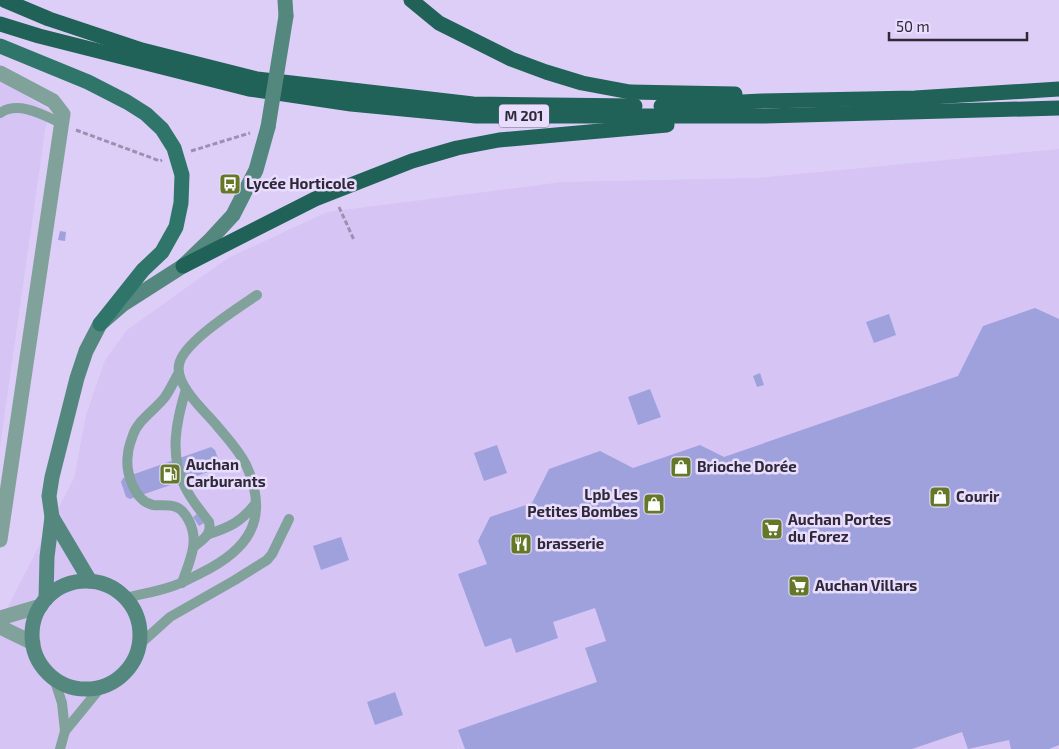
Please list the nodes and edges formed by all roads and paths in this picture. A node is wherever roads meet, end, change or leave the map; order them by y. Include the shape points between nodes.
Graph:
1 (4, 0) edge
2 (285, 0) edge
3 (411, 0) edge
4 (0, 24) edge
5 (0, 46) edge
6 (0, 73) edge
7 (1059, 89) edge
8 (1059, 108) edge
9 (0, 113) edge
10 (766, 116) junction
11 (63, 124) junction
12 (338, 206) dead end
13 (354, 240) dead end
14 (183, 266) junction
15 (257, 295) dead end
16 (100, 324) junction
17 (178, 374) junction
18 (186, 389) junction
19 (256, 503) junction
20 (52, 517) junction
21 (289, 519) dead end
22 (209, 534) junction
23 (0, 540) edge
24 (195, 546) junction
25 (90, 581) junction
26 (182, 583) junction
27 (126, 598) junction
28 (43, 602) junction
29 (0, 618) edge
30 (0, 627) edge
31 (33, 643) junction
32 (140, 644) junction
33 (54, 678) junction
34 (101, 687) junction
35 (65, 731) junction
36 (60, 749) edge

1 - 7 highway, M 201 via 49,19 142,50 257,79 474,104 670,106 915,98
2 - 14 street, bridge via 286,16 268,128 256,170 233,215
3 - 7 highway via 439,23 511,59 582,83 630,92 756,94 967,88
4 - 10 highway, M 201 via 248,89 351,104 476,116
5 - 16 main road via 88,82 126,102 162,129 174,148 182,175 176,227 162,252 142,270
6 - 11 street via 53,101 64,114
8 - 10 highway, M 201
9 - 11 lane via 19,109 36,112
10 - 14 highway via 500,140 457,148 412,161 315,200
11 - 23 street
12 - 13 path
14 - 16 street
15 - 17 lane via 192,344 179,363
16 - 20 street via 86,351 64,428 49,496
17 - 18 lane
17 - 24 lane via 165,397 134,433 128,454 128,470 142,500 153,505 177,507 185,513 194,534
18 - 19 lane via 247,466
18 - 22 lane via 175,434 178,468 190,496 209,522
19 - 22 lane via 246,516
19 - 26 lane via 248,539 221,563
20 - 25 street
20 - 28 street
21 - 32 lane via 267,560 170,617
22 - 24 lane
24 - 26 lane
25 - 27 street via 115,589
25 - 28 street via 62,587
26 - 27 lane
27 - 32 street via 140,627
28 - 29 street
28 - 31 street via 33,629
30 - 31 street
31 - 33 street via 44,668
32 - 34 street via 127,671
33 - 34 street via 68,686 84,689
33 - 35 lane via 62,704
34 - 35 lane
35 - 36 lane

